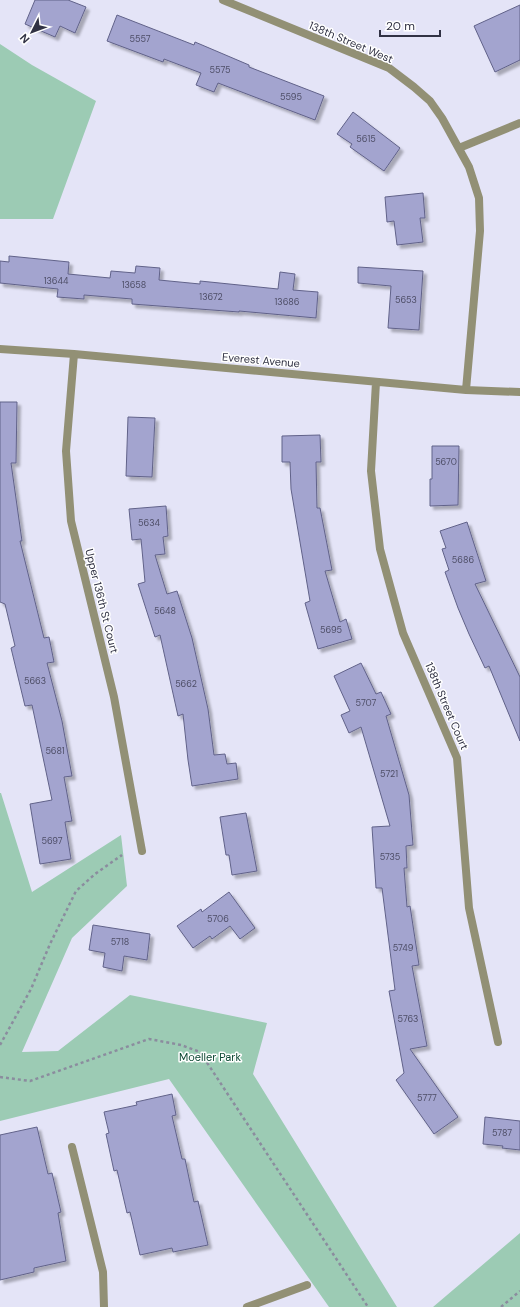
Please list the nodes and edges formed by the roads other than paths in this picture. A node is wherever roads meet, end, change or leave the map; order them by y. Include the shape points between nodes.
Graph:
1 (223, 0) edge
2 (520, 122) edge
3 (459, 148) junction
4 (0, 349) edge
5 (74, 354) junction
6 (376, 382) junction
7 (466, 390) junction
8 (520, 392) edge
9 (142, 851) dead end
10 (498, 1042) dead end
11 (72, 1147) dead end
12 (307, 1285) dead end
13 (104, 1307) edge
14 (247, 1307) edge

1 - 3 street, 138th Street West via 389,68 430,101
2 - 3 street
3 - 7 street, 138th Street West via 469,167 479,198 480,231
4 - 5 street, Everest Avenue
5 - 6 street, Everest Avenue
5 - 9 street, Upper 136th St Court via 66,451 70,521 114,697
6 - 7 street, Everest Avenue
6 - 10 street, 138th Street Court via 371,471 380,549 403,633 457,758 469,908
7 - 8 street, Everest Avenue
11 - 13 street via 103,1272
12 - 14 street

